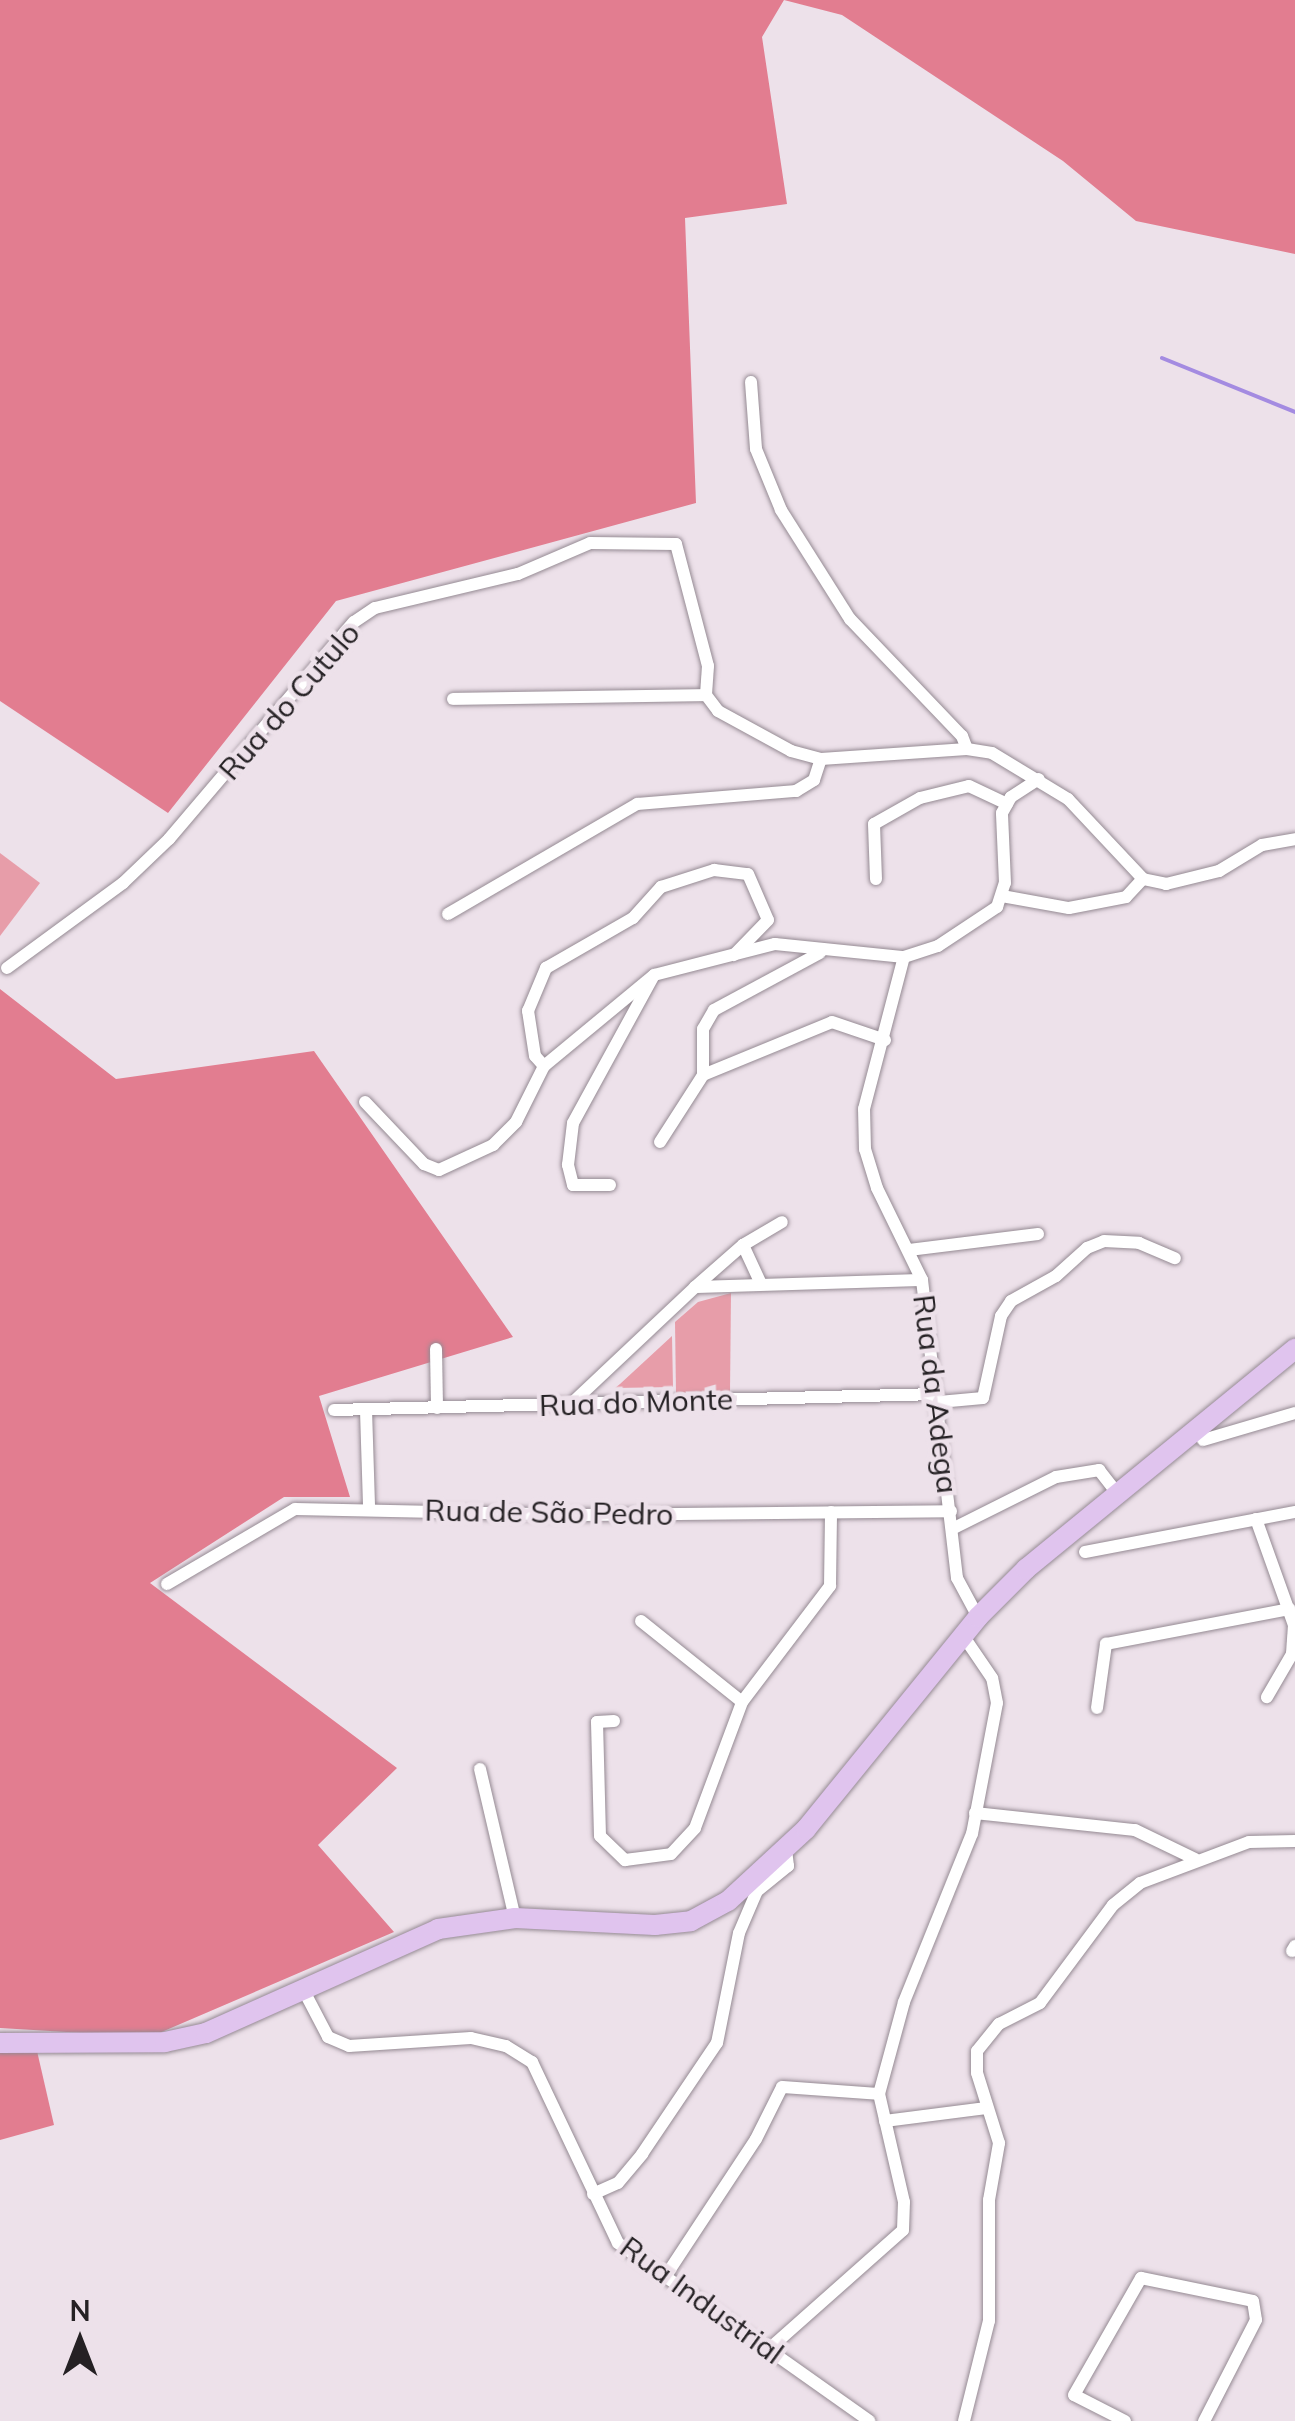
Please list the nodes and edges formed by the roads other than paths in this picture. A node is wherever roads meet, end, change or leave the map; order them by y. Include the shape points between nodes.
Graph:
1 (750, 382) dead end
2 (706, 695) junction
3 (453, 699) dead end
4 (967, 749) junction
5 (821, 760) junction
6 (1039, 779) junction
7 (1007, 804) junction
8 (1295, 839) edge
9 (876, 879) dead end
10 (1143, 879) junction
11 (1002, 896) junction
12 (448, 914) dead end
13 (820, 952) junction
14 (734, 954) junction
15 (904, 957) junction
16 (7, 968) dead end
17 (654, 975) junction
18 (885, 1040) junction
19 (544, 1066) junction
20 (704, 1075) junction
21 (364, 1102) dead end
22 (660, 1142) dead end
23 (610, 1185) dead end
24 (782, 1222) dead end
25 (1038, 1234) dead end
26 (743, 1245) junction
27 (909, 1250) junction
28 (1175, 1258) dead end
29 (922, 1280) junction
30 (761, 1284) junction
31 (696, 1287) junction
32 (1295, 1345) edge
33 (436, 1350) dead end
34 (938, 1398) junction
35 (571, 1404) junction
36 (438, 1408) junction
37 (334, 1410) dead end
38 (366, 1410) junction
39 (1295, 1413) edge
40 (1203, 1440) dead end
41 (1116, 1492) junction
42 (369, 1508) junction
43 (951, 1511) junction
44 (831, 1512) junction
45 (1295, 1512) edge
46 (1256, 1519) junction
47 (952, 1530) junction
48 (1085, 1552) dead end
49 (168, 1584) dead end
50 (1290, 1609) junction
51 (978, 1617) junction
52 (640, 1621) dead end
53 (964, 1637) junction
54 (1267, 1697) dead end
55 (742, 1702) junction
56 (1097, 1708) dead end
57 (614, 1721) dead end
58 (480, 1768) dead end
59 (976, 1813) junction
60 (1295, 1841) edge
61 (786, 1850) junction
62 (1198, 1860) junction
63 (515, 1918) junction
64 (304, 1992) junction
65 (0, 2043) edge
66 (879, 2094) junction
67 (986, 2108) junction
68 (886, 2121) junction
69 (593, 2194) junction
70 (666, 2277) junction
71 (769, 2349) junction
72 (869, 2421) edge
73 (964, 2421) edge
74 (1125, 2421) edge
75 (1204, 2421) edge

1 - 4 street via 756,450 781,510 850,619
2 - 3 street
2 - 5 street via 718,712 756,736
2 - 16 street, Rua do Cutulo via 708,666 676,544 617,541 566,548 518,574 395,602 354,622 123,883
4 - 5 street
4 - 6 street
5 - 12 street via 814,780 796,792 637,804
6 - 7 street
6 - 10 street
7 - 9 street via 969,786 920,798 874,824
7 - 11 street
8 - 10 street via 1262,845 1219,871 1166,884
10 - 11 street via 1126,897 1070,908
11 - 15 street via 966,930
13 - 14 street via 775,944
13 - 15 street
13 - 20 street via 714,1010 703,1028
14 - 17 street
14 - 19 street via 768,920 748,874 714,870 662,887 633,918 546,968 528,1011 535,1056
15 - 18 street, Rua da Adega
17 - 19 street
17 - 23 street via 574,1123 568,1165 574,1185
18 - 20 street via 832,1022
18 - 27 street, Rua da Adega via 864,1109 865,1149
19 - 21 street via 516,1122 493,1144 439,1170 424,1164
20 - 22 street
24 - 26 street
25 - 27 street
26 - 30 street
26 - 31 street
27 - 29 street, Rua da Adega
28 - 34 street, Rua do Monte via 1139,1243 1086,1248 1056,1276 1011,1301 1001,1316 983,1398
29 - 30 street
29 - 34 street, Rua da Adega
30 - 31 street
31 - 35 street
32 - 41 main road
33 - 36 street
34 - 35 street, Rua do Monte
34 - 43 street, Rua da Adega
35 - 36 street, Rua do Monte
36 - 38 street, Rua do Monte
37 - 38 street, Rua do Monte
38 - 42 street
39 - 40 street
41 - 47 street via 1099,1470 1056,1477
41 - 51 main road
42 - 44 street, Rua de São Pedro
42 - 49 street, Rua de São Pedro via 295,1509
43 - 44 street, Rua de São Pedro
43 - 47 street, Rua da Adega
44 - 55 street via 830,1586
45 - 46 street
46 - 48 street
46 - 50 street
47 - 51 street, Rua da Adega via 957,1578
50 - 54 street via 1292,1654
50 - 56 street via 1106,1644
51 - 53 main road
52 - 55 street
53 - 59 street via 992,1678 997,1703
53 - 61 main road
55 - 57 street via 695,1828 671,1854 625,1860 600,1836 598,1722
58 - 63 street
59 - 62 street via 1135,1830
59 - 66 street via 952,1892 904,2002
60 - 62 street via 1249,1842
61 - 63 main road via 728,1902 691,1921
61 - 69 street via 788,1866 757,1891 739,1933 716,2043 642,2154 618,2183
62 - 67 street via 1126,1894 1040,2003 988,2037 977,2051 976,2073
63 - 64 main road via 438,1930
64 - 65 main road via 166,2042
64 - 69 street, Rua Industrial via 328,2037 349,2046 471,2038 506,2046 532,2062
66 - 68 street
66 - 70 street via 782,2086 756,2139
67 - 68 street
67 - 73 street via 1000,2144 989,2200 992,2286
68 - 71 street via 904,2202 903,2230
69 - 70 street, Rua Industrial via 618,2243
70 - 71 street, Rua Industrial
71 - 72 street, Rua Industrial
74 - 75 street via 1074,2395 1141,2278 1253,2301 1256,2320

